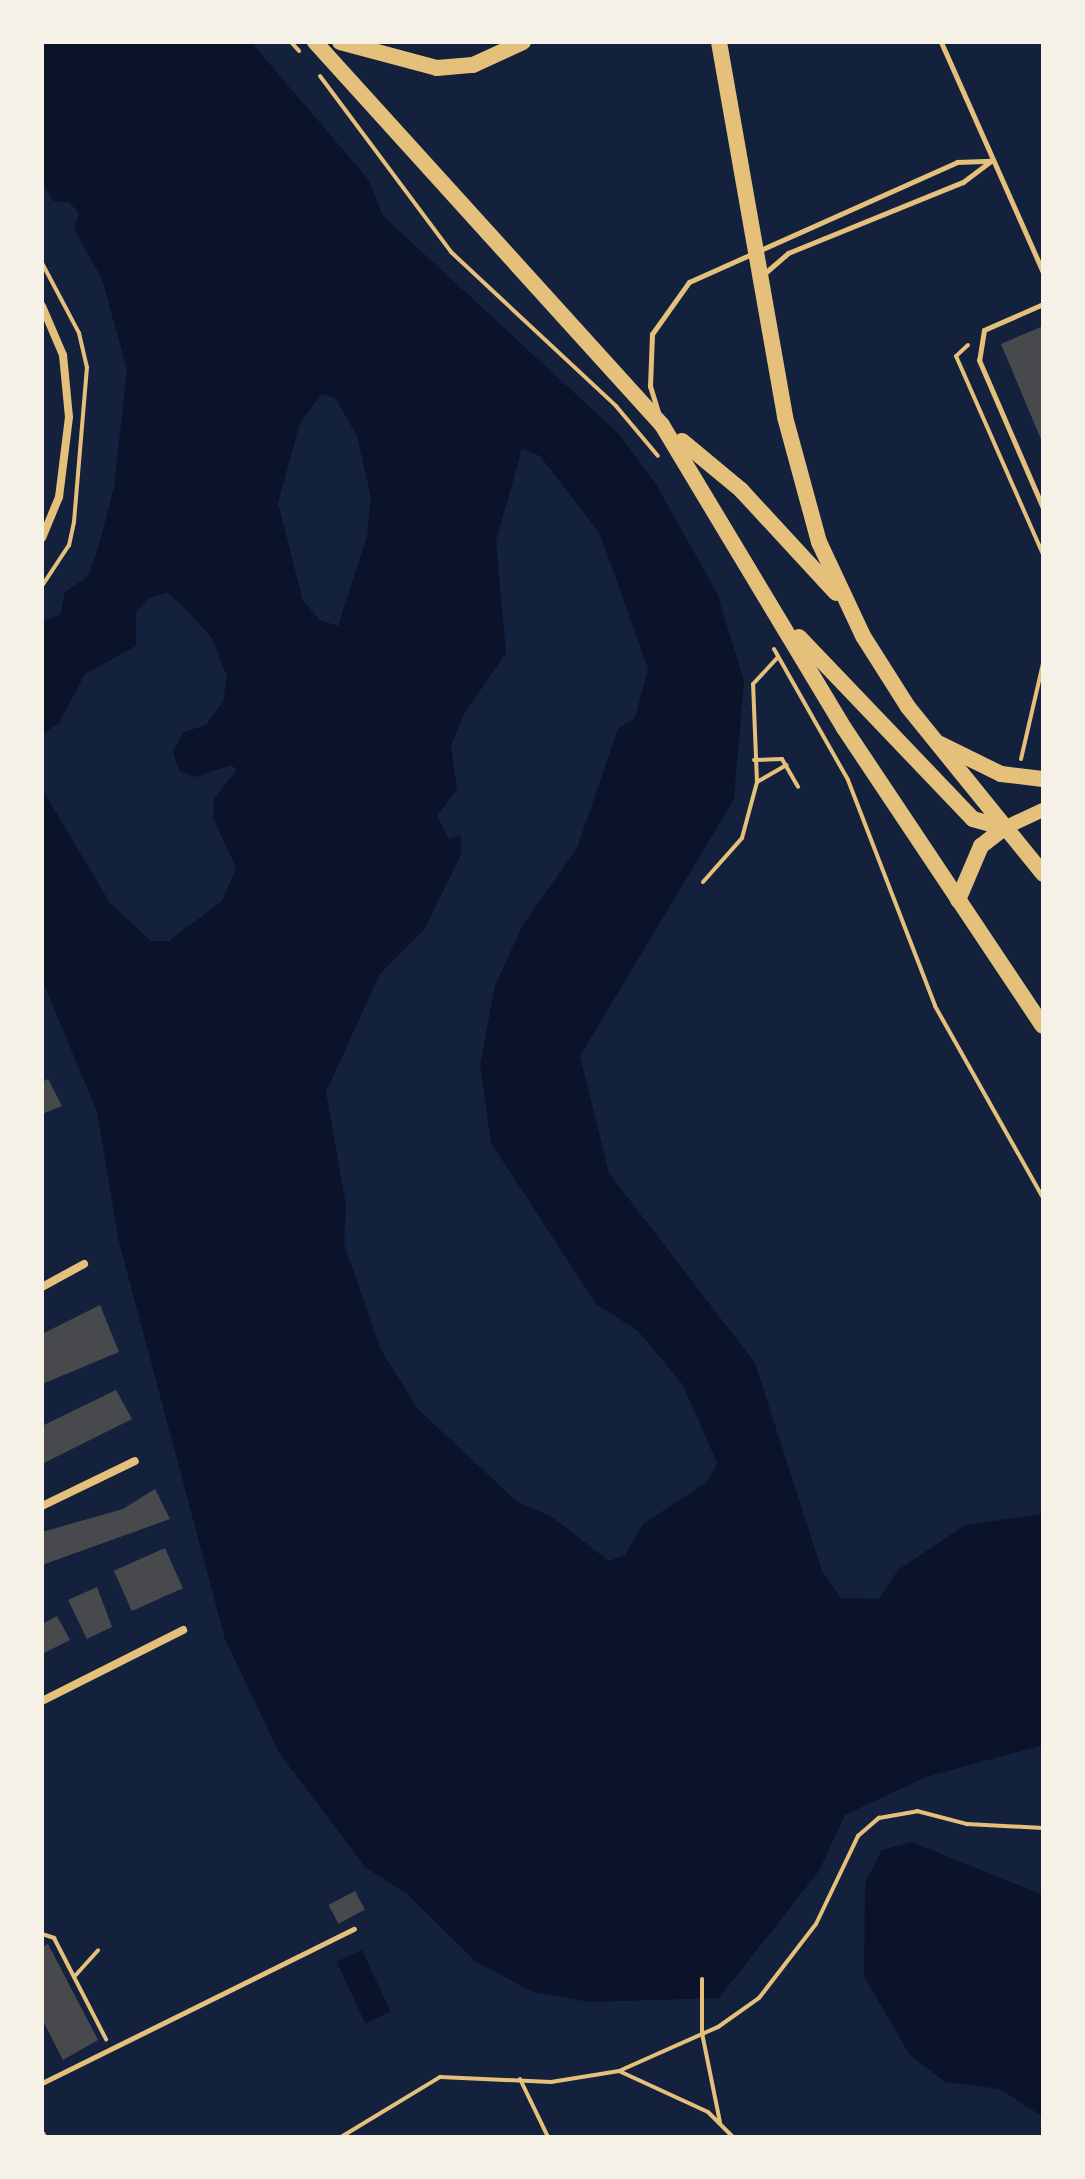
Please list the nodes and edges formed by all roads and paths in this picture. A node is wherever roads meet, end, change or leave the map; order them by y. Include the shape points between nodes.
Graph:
1 (291, 42) edge
2 (315, 42) edge
3 (340, 42) edge
4 (719, 42) edge
5 (941, 42) edge
6 (524, 43) edge
7 (991, 161) junction
8 (755, 250) junction
9 (1043, 272) edge
10 (760, 279) junction
11 (1043, 304) edge
12 (42, 306) edge
13 (984, 330) junction
14 (662, 425) junction
15 (662, 462) dead end
16 (1043, 508) edge
17 (42, 538) edge
18 (1043, 554) edge
19 (845, 603) junction
20 (784, 622) junction
21 (771, 644) dead end
22 (778, 657) junction
23 (1043, 664) edge
24 (933, 740) junction
25 (754, 760) junction
26 (786, 765) junction
27 (1019, 766) dead end
28 (1043, 779) edge
29 (757, 782) junction
30 (798, 787) dead end
31 (1043, 810) edge
32 (1004, 828) junction
33 (1043, 874) edge
34 (703, 882) dead end
35 (958, 900) junction
36 (1043, 1026) edge
37 (1043, 1198) edge
38 (84, 1264) dead end
39 (42, 1287) edge
40 (135, 1461) dead end
41 (42, 1506) edge
42 (183, 1630) dead end
43 (42, 1701) edge
44 (1043, 1828) edge
45 (354, 1929) dead end
46 (42, 1934) edge
47 (98, 1950) dead end
48 (74, 1977) junction
49 (702, 1980) dead end
50 (702, 2033) junction
51 (111, 2048) junction
52 (619, 2071) junction
53 (520, 2079) junction
54 (42, 2083) edge
55 (721, 2124) junction
56 (341, 2137) edge
57 (548, 2137) edge
58 (733, 2137) edge

1 - 15 path via 451,252 616,406
2 - 14 main road
3 - 6 main road via 437,68 473,65
4 - 8 main road
5 - 7 lane
7 - 8 lane via 957,162
7 - 9 lane
7 - 10 lane via 963,182 788,253
8 - 10 main road
8 - 14 lane via 689,282 659,320 649,376
10 - 19 main road via 797,476
11 - 13 lane
12 - 17 street via 63,355 69,417 59,497
13 - 16 lane via 979,360
13 - 18 path via 956,356
14 - 19 main road via 741,490
14 - 20 main road
19 - 24 main road
20 - 32 main road via 973,819
20 - 35 main road
21 - 22 path
22 - 25 path via 753,684
22 - 37 path via 848,780 935,1006
23 - 27 path
24 - 28 main road via 1001,774
24 - 32 main road
25 - 26 path
25 - 29 path
26 - 29 path
26 - 30 path
29 - 34 path via 742,838
31 - 32 main road
32 - 33 main road
32 - 35 main road via 981,846
35 - 36 main road
38 - 39 street
40 - 41 street
42 - 43 street
44 - 50 path via 967,1824 917,1811 879,1818 858,1836 789,1963 737,2016
45 - 51 lane
46 - 48 path via 54,1938
47 - 48 path
48 - 51 path
49 - 50 path
50 - 52 path
50 - 55 path
51 - 54 lane
52 - 53 path
52 - 55 path
53 - 56 path via 440,2077
53 - 57 path
55 - 58 path

